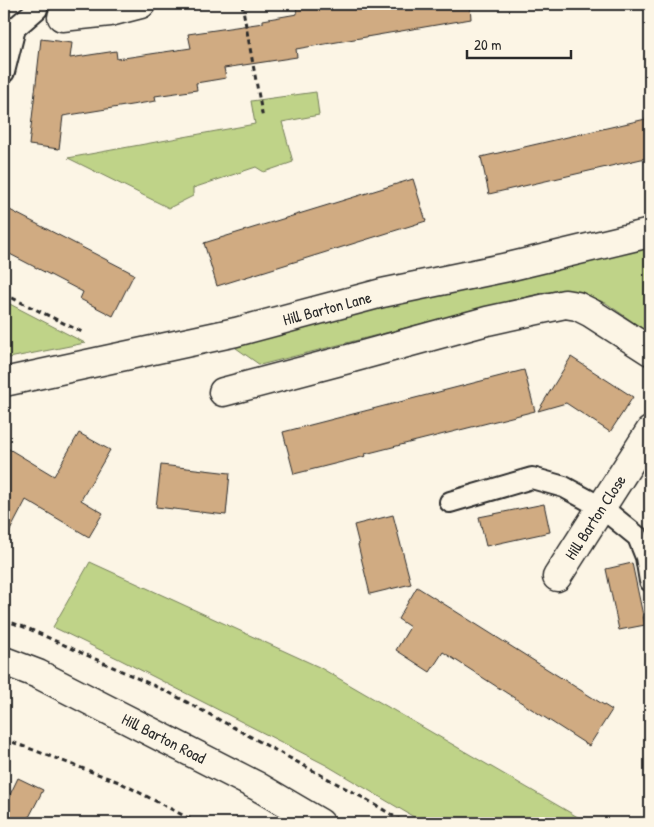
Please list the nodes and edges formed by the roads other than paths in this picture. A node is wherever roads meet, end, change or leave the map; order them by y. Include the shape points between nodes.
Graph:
1 (141, 4) edge
2 (44, 10) edge
3 (4, 72) edge
4 (650, 233) edge
5 (650, 351) edge
6 (4, 382) edge
7 (223, 392) dead end
8 (650, 431) edge
9 (450, 502) dead end
10 (601, 507) junction
11 (557, 577) dead end
12 (650, 581) edge
13 (4, 661) edge
14 (320, 823) edge

1 - 2 street via 110,12
2 - 3 lane via 15,28
4 - 6 street, Hill Barton Lane via 508,268 382,293 236,332
5 - 7 street via 591,313 565,304 487,321
8 - 10 street, Hill Barton Close
9 - 10 lane via 532,478 564,487
10 - 11 street, Hill Barton Close
10 - 12 lane via 638,537
13 - 14 street, Hill Barton Road via 38,674 248,781

